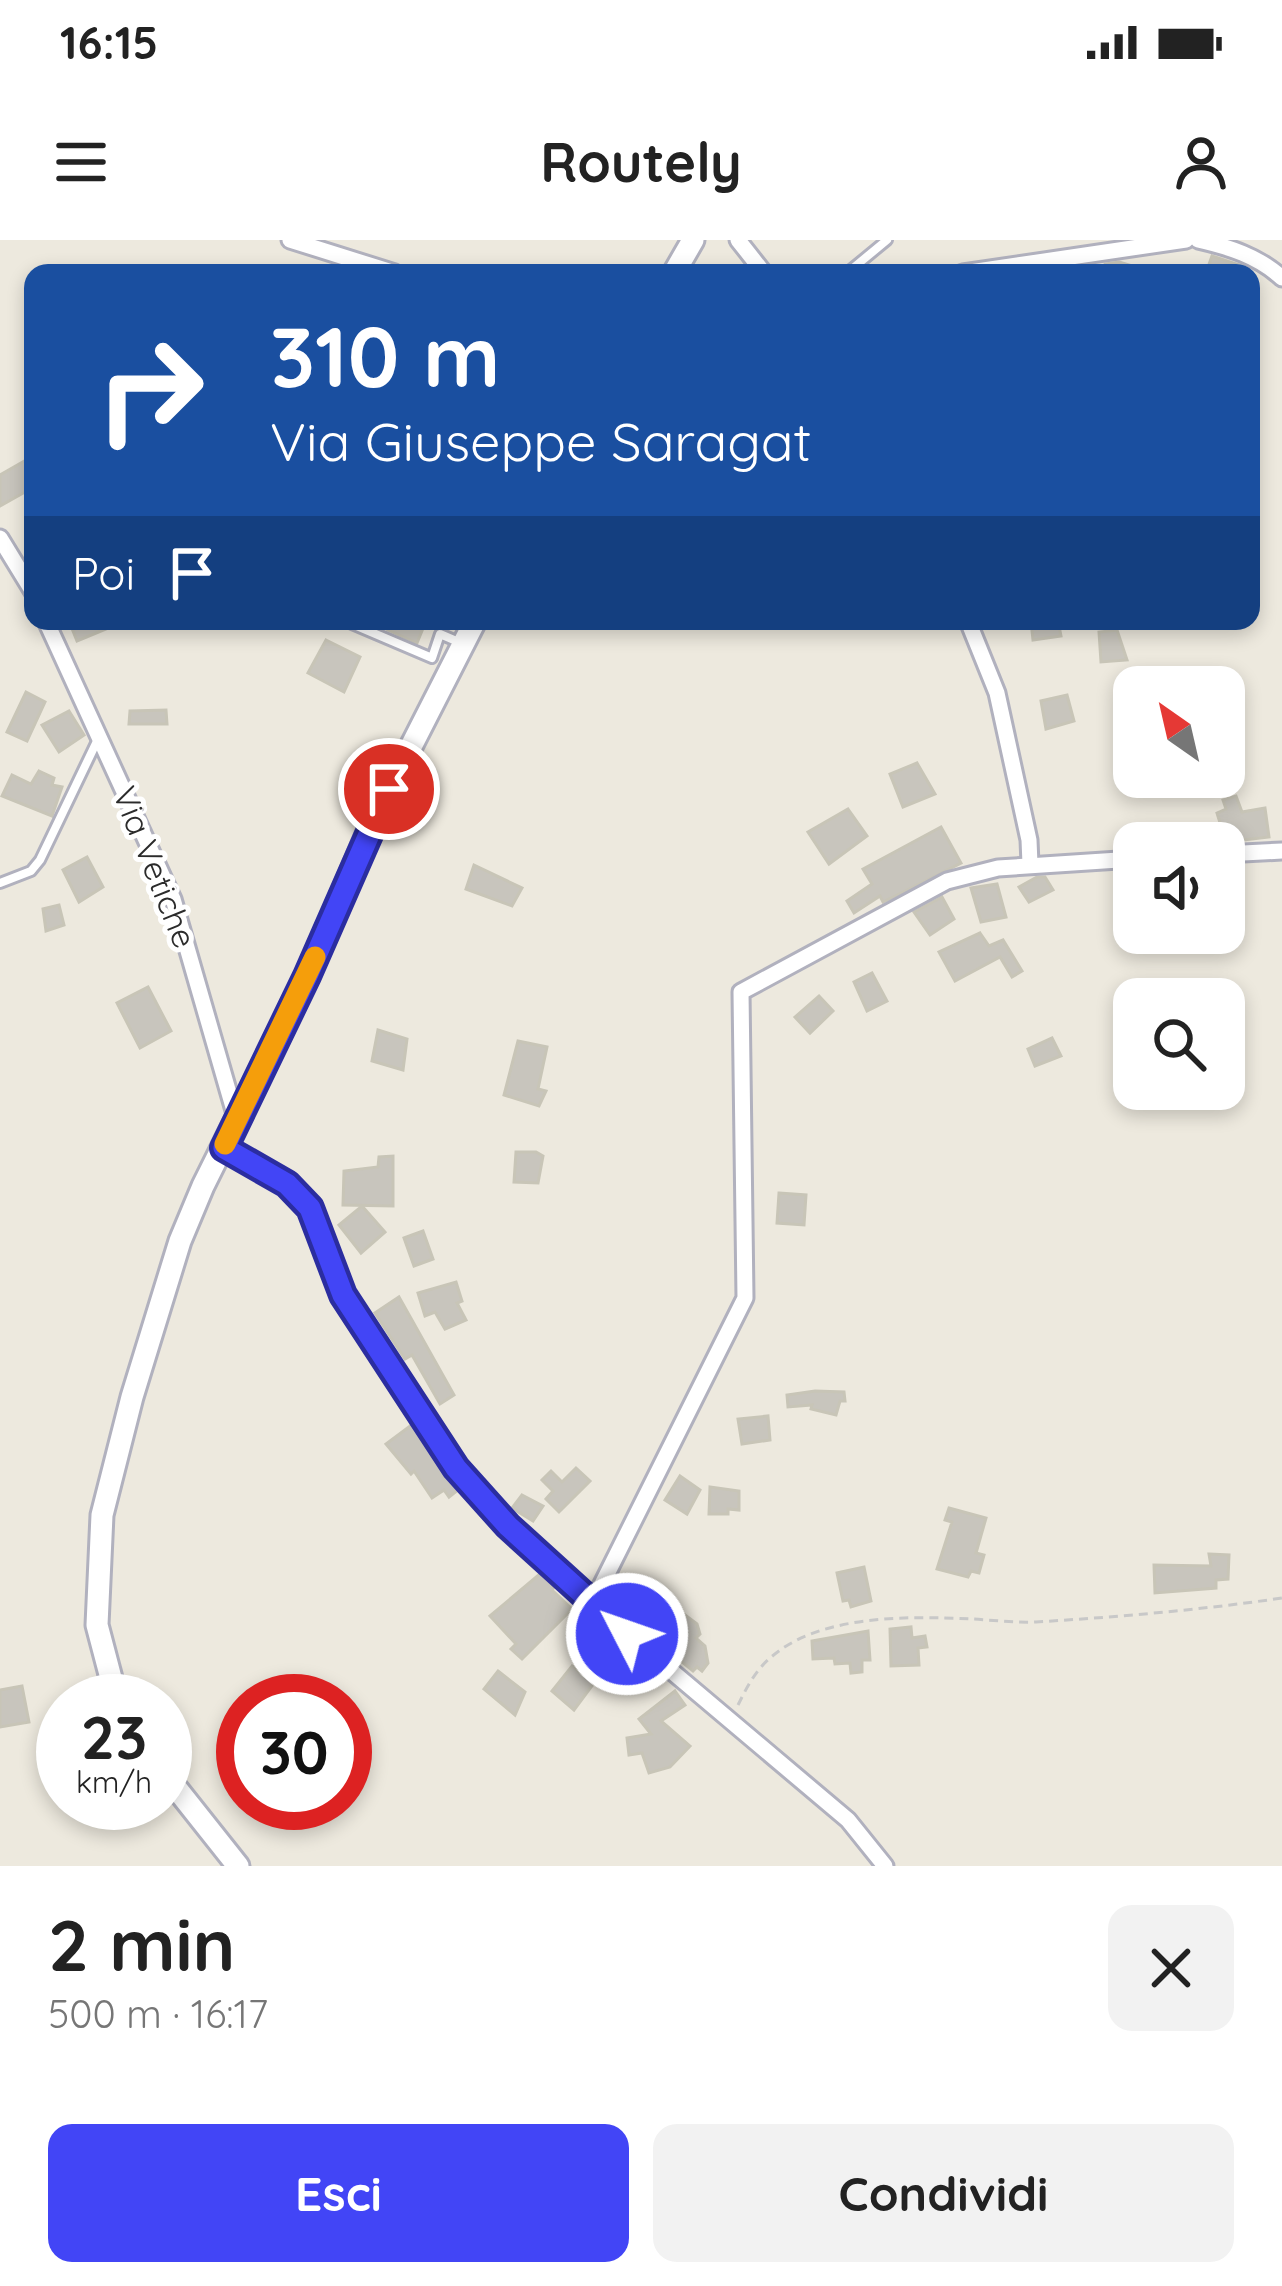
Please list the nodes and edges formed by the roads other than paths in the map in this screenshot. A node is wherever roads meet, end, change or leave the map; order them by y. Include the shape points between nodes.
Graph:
1 (290, 240) edge
2 (738, 240) edge
3 (887, 240) edge
4 (1186, 240) edge
5 (1198, 240) edge
6 (366, 264) edge
7 (757, 264) edge
8 (858, 264) edge
9 (1024, 264) edge
10 (1282, 278) edge
11 (0, 538) edge
12 (24, 577) edge
13 (50, 630) edge
14 (366, 630) edge
15 (470, 630) edge
16 (972, 630) edge
17 (463, 643) junction
18 (100, 736) junction
19 (1282, 851) edge
20 (1245, 853) edge
21 (1113, 860) edge
22 (1030, 864) junction
23 (0, 883) edge
24 (237, 1122) junction
25 (224, 1148) junction
26 (592, 1604) junction
27 (110, 1674) edge
28 (192, 1808) edge
29 (238, 1866) edge
30 (885, 1866) edge

1 - 6 street
2 - 7 street
3 - 8 lane
4 - 9 street
5 - 10 street via 1245,254
11 - 12 street
13 - 18 street, Via Vetiche
14 - 17 lane via 432,658 440,634
15 - 17 street
16 - 22 street via 997,693
17 - 24 street via 370,825
18 - 23 lane via 40,860
18 - 24 street, Via Vetiche via 173,898
19 - 20 street
21 - 22 street
22 - 26 street via 947,881 741,992 745,1298
24 - 25 street
25 - 26 street via 287,1184 310,1208 343,1295 456,1468
25 - 27 street via 180,1240 102,1516 97,1625
26 - 30 street via 848,1820
28 - 29 street

